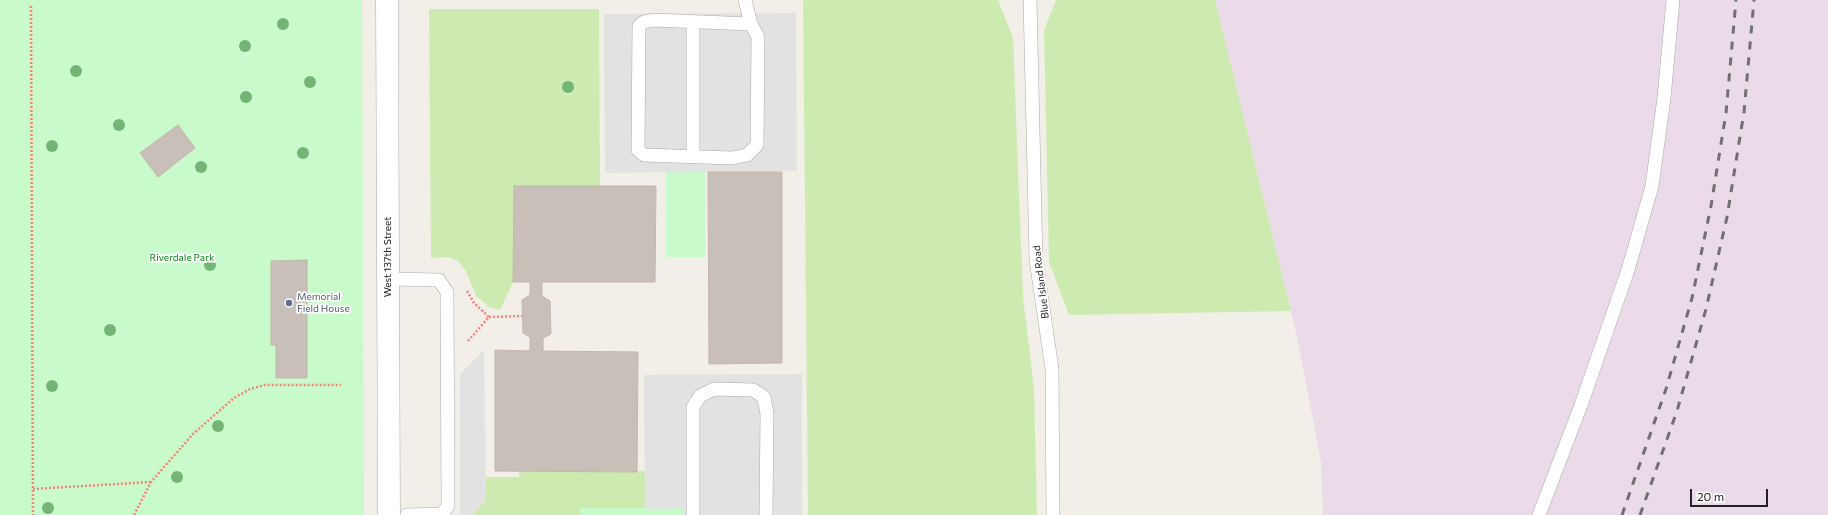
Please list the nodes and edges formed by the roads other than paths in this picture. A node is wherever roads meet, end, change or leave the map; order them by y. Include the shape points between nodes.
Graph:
1 (387, 0) edge
2 (745, 0) edge
3 (1030, 0) edge
4 (1673, 0) edge
5 (693, 22) junction
6 (751, 24) junction
7 (693, 157) junction
8 (388, 279) junction
9 (389, 515) edge
10 (406, 515) edge
11 (693, 515) edge
12 (766, 515) edge
13 (1053, 515) edge
14 (1539, 515) edge

1 - 8 street, West 137th Street
2 - 6 lane
3 - 13 lane, Blue Island Road via 1036,260 1052,369
4 - 14 lane via 1664,98 1652,186 1628,270
5 - 6 lane
5 - 7 lane
5 - 7 lane via 653,20 639,26 638,135 638,150 644,155
6 - 7 lane via 758,37 757,145 747,155 732,158
8 - 9 street, West 137th Street
8 - 10 lane via 439,280 447,292 448,506 442,514
11 - 12 lane via 693,407 700,396 714,389 753,390 764,397 767,414

